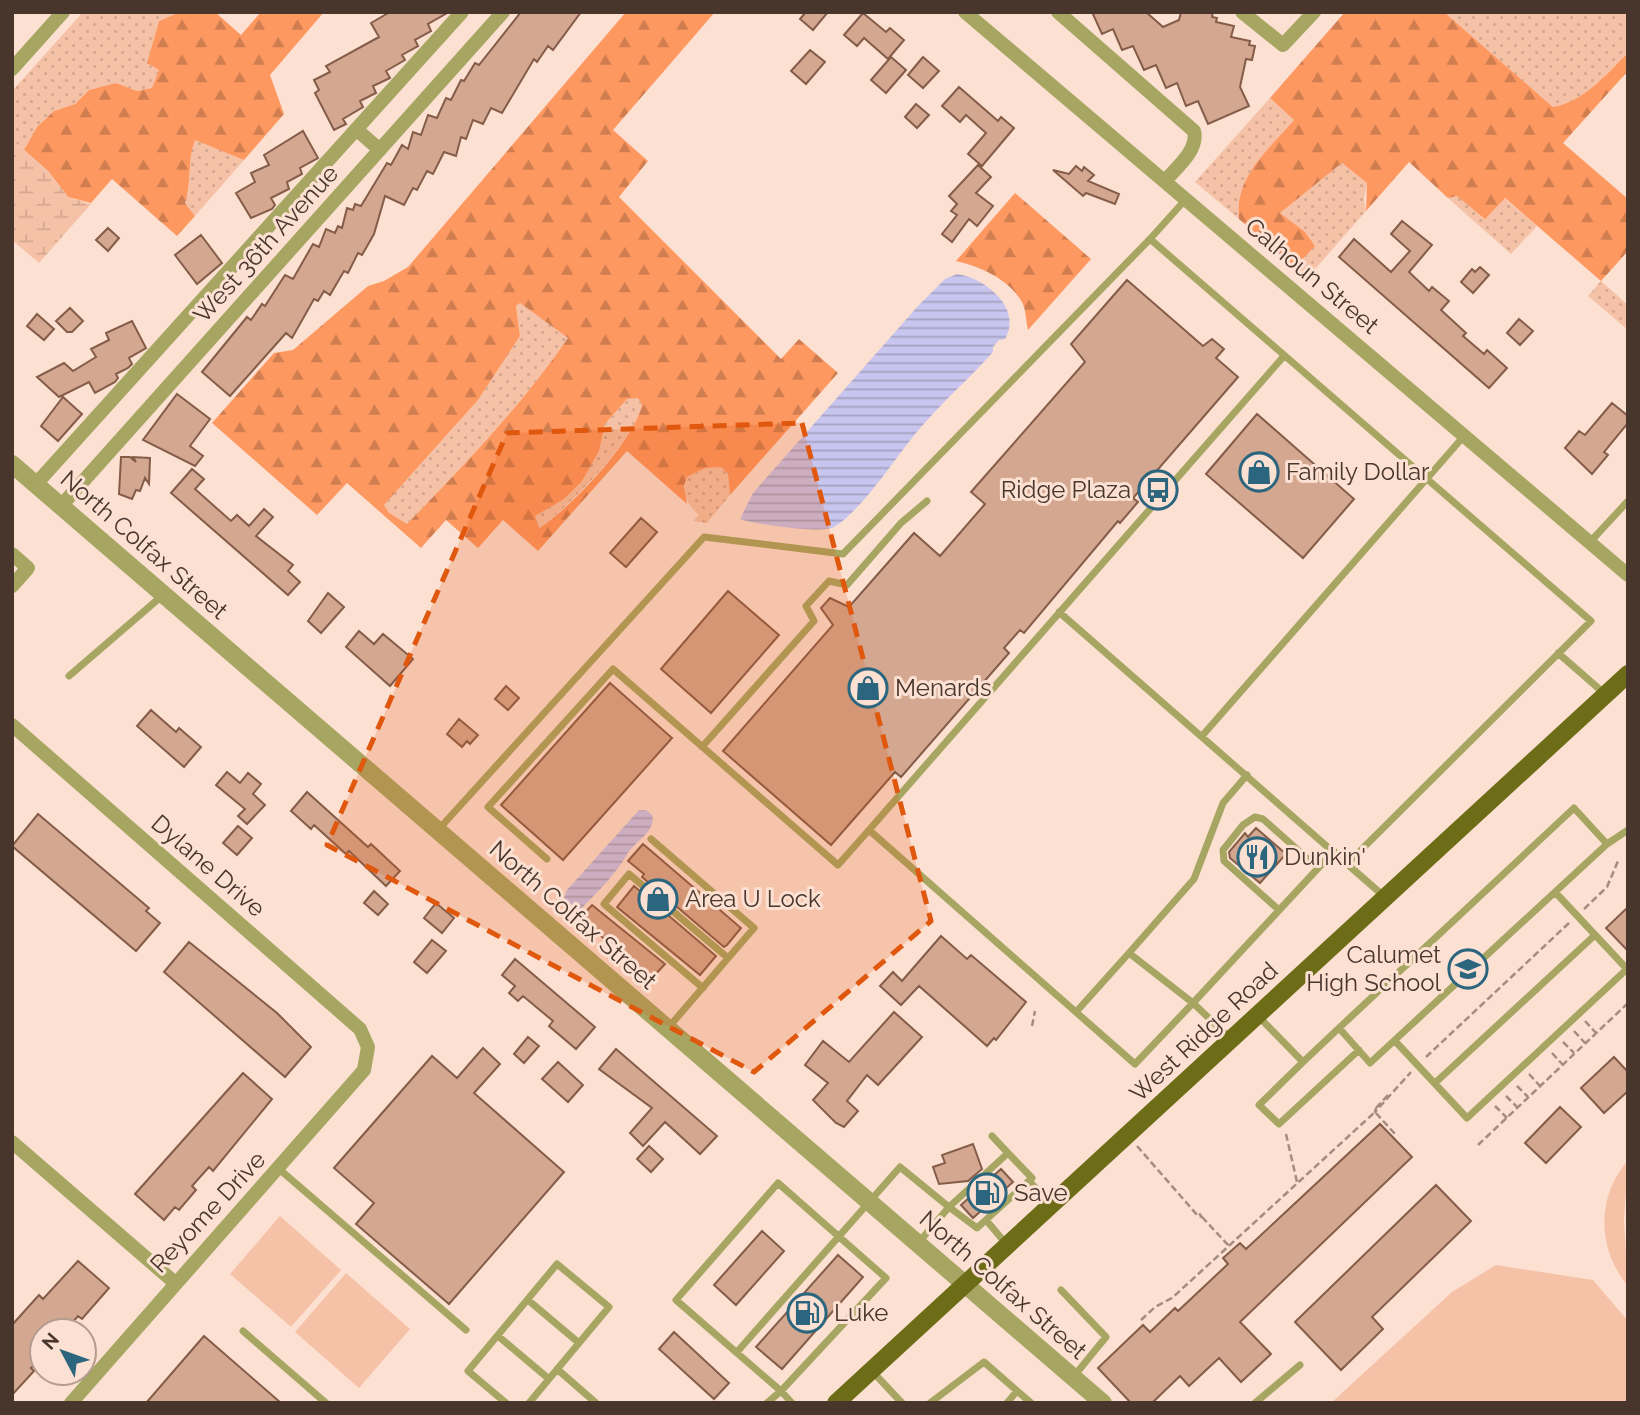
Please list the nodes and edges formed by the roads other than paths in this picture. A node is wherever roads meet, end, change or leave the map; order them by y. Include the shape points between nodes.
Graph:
1 (63, 12) edge
2 (462, 12) edge
3 (503, 12) edge
4 (965, 12) edge
5 (1058, 12) edge
6 (1242, 12) edge
7 (1314, 12) edge
8 (12, 69) edge
9 (356, 129) junction
10 (380, 150) junction
11 (1165, 181) junction
12 (1186, 198) junction
13 (1150, 239) junction
14 (1284, 356) junction
15 (1465, 435) junction
16 (12, 464) edge
17 (1426, 479) junction
18 (36, 484) junction
19 (928, 501) dead end
20 (1628, 501) edge
21 (61, 506) junction
22 (1590, 542) junction
23 (12, 554) edge
24 (1628, 575) edge
25 (12, 586) edge
26 (163, 594) junction
27 (1059, 612) junction
28 (1559, 653) junction
29 (1628, 674) edge
30 (69, 676) dead end
31 (1605, 695) junction
32 (12, 725) edge
33 (1202, 736) junction
34 (702, 747) junction
35 (1247, 775) junction
36 (869, 830) junction
37 (1628, 830) edge
38 (437, 831) junction
39 (651, 839) dead end
40 (1607, 844) junction
41 (1334, 851) junction
42 (547, 859) dead end
43 (1348, 863) junction
44 (1318, 868) junction
45 (1555, 892) junction
46 (1386, 898) junction
47 (1279, 910) junction
48 (1595, 935) junction
49 (1129, 953) junction
50 (728, 958) junction
51 (1628, 970) edge
52 (703, 988) junction
53 (1192, 1003) junction
54 (1076, 1012) junction
55 (1258, 1016) junction
56 (1339, 1028) junction
57 (668, 1029) junction
58 (1232, 1040) junction
59 (1395, 1041) junction
60 (368, 1047) joint
61 (1359, 1050) junction
62 (1303, 1062) junction
63 (1435, 1083) junction
64 (992, 1136) dead end
65 (12, 1142) edge
66 (1008, 1153) junction
67 (279, 1169) junction
68 (1029, 1181) junction
69 (1000, 1193) dead end
70 (1007, 1200) junction
71 (869, 1202) junction
72 (1052, 1206) junction
73 (949, 1207) junction
74 (985, 1207) dead end
75 (989, 1217) junction
76 (839, 1236) junction
77 (918, 1244) junction
78 (1008, 1246) junction
79 (174, 1282) junction
80 (967, 1284) junction
81 (1061, 1290) dead end
82 (527, 1300) junction
83 (466, 1330) dead end
84 (243, 1331) dead end
85 (498, 1336) junction
86 (579, 1343) junction
87 (737, 1352) junction
88 (1300, 1365) dead end
89 (557, 1369) junction
90 (872, 1370) junction
91 (1073, 1377) junction
92 (549, 1379) junction
93 (780, 1391) junction
94 (1017, 1391) junction
95 (71, 1403) edge
96 (326, 1403) edge
97 (506, 1403) edge
98 (529, 1403) edge
99 (596, 1403) edge
100 (767, 1403) edge
101 (792, 1403) edge
102 (836, 1403) edge
103 (902, 1403) edge
104 (930, 1403) edge
105 (1007, 1403) edge
106 (1031, 1403) edge
107 (1103, 1403) edge
108 (1255, 1403) edge

1 - 8 street
2 - 9 street, West 36th Avenue
3 - 10 street, West 36th Avenue
4 - 11 street, Calhoun Street
5 - 11 street via 1186,122 1195,136 1192,149
6 - 7 street via 1283,45
9 - 10 street
9 - 18 street, West 36th Avenue
10 - 21 street, West 36th Avenue
11 - 12 street, Calhoun Street
12 - 13 lane
12 - 15 street, Calhoun Street
13 - 14 lane
13 - 38 lane via 843,554 704,537
14 - 17 lane
14 - 27 lane
15 - 17 lane
15 - 22 street, Calhoun Street
16 - 18 street, North Colfax Street
17 - 28 lane via 1591,621
17 - 33 lane
18 - 21 street, North Colfax Street
19 - 34 lane via 901,523 847,584 829,581 806,606 814,621
20 - 22 lane
21 - 26 street, North Colfax Street
22 - 24 street, Calhoun Street
23 - 25 street via 29,568
26 - 30 lane
26 - 38 street, North Colfax Street
27 - 33 lane
27 - 36 lane
28 - 31 lane
28 - 43 lane
29 - 31 main road, West Ridge Road
31 - 46 main road, West Ridge Road
32 - 60 street, Dylane Drive via 360,1029
33 - 35 lane
34 - 36 lane via 838,865
34 - 42 lane via 613,669 488,807
35 - 41 lane
35 - 49 lane via 1223,803 1194,879
36 - 54 lane
37 - 40 lane
38 - 57 street, North Colfax Street
39 - 50 lane via 754,928
40 - 45 lane
40 - 56 lane via 1574,808
41 - 43 lane
41 - 44 lane
43 - 46 lane
44 - 47 lane
44 - 47 lane via 1263,819 1255,817 1243,825 1223,850 1224,862
45 - 48 lane
45 - 59 lane
46 - 55 main road, West Ridge Road
47 - 53 lane
48 - 51 lane
48 - 63 lane
49 - 53 lane
49 - 54 lane
50 - 52 lane
50 - 52 lane via 629,874 604,904
51 - 63 lane via 1467,1118
52 - 57 lane
53 - 54 lane via 1135,1064
53 - 58 lane
55 - 58 main road, West Ridge Road
55 - 62 lane
56 - 61 lane
56 - 62 lane
57 - 71 street, North Colfax Street
58 - 72 main road, West Ridge Road
59 - 61 lane via 1370,1063
59 - 63 lane
60 - 67 street, Reyome Drive via 364,1070
61 - 62 lane via 1279,1125 1259,1105
64 - 66 lane
65 - 79 street
66 - 68 lane via 1032,1178
66 - 73 lane via 971,1192
67 - 79 street, Reyome Drive
67 - 83 lane
68 - 70 lane
68 - 72 lane
69 - 70 lane
70 - 75 lane
71 - 73 lane via 900,1167
71 - 76 lane
71 - 77 street, North Colfax Street
72 - 78 main road, West Ridge Road
73 - 75 lane via 977,1228
73 - 77 lane
74 - 75 lane
75 - 78 lane
76 - 87 lane
76 - 87 lane via 778,1183 676,1300
76 - 93 lane via 887,1278
77 - 80 street, North Colfax Street
78 - 80 main road, West Ridge Road
79 - 95 street, Reyome Drive
80 - 90 main road, West Ridge Road
80 - 91 street, North Colfax Street
81 - 91 lane via 1106,1337
82 - 85 lane
82 - 86 lane
82 - 86 lane via 558,1264 608,1307
84 - 96 lane
85 - 92 lane
85 - 97 lane via 468,1371
86 - 89 lane
87 - 93 lane
88 - 108 lane
89 - 92 lane
89 - 99 lane
90 - 102 main road, West Ridge Road
90 - 103 lane
91 - 107 street, North Colfax Street
92 - 98 lane
93 - 100 lane
93 - 101 lane
94 - 104 lane via 984,1363
94 - 105 lane
94 - 106 lane

